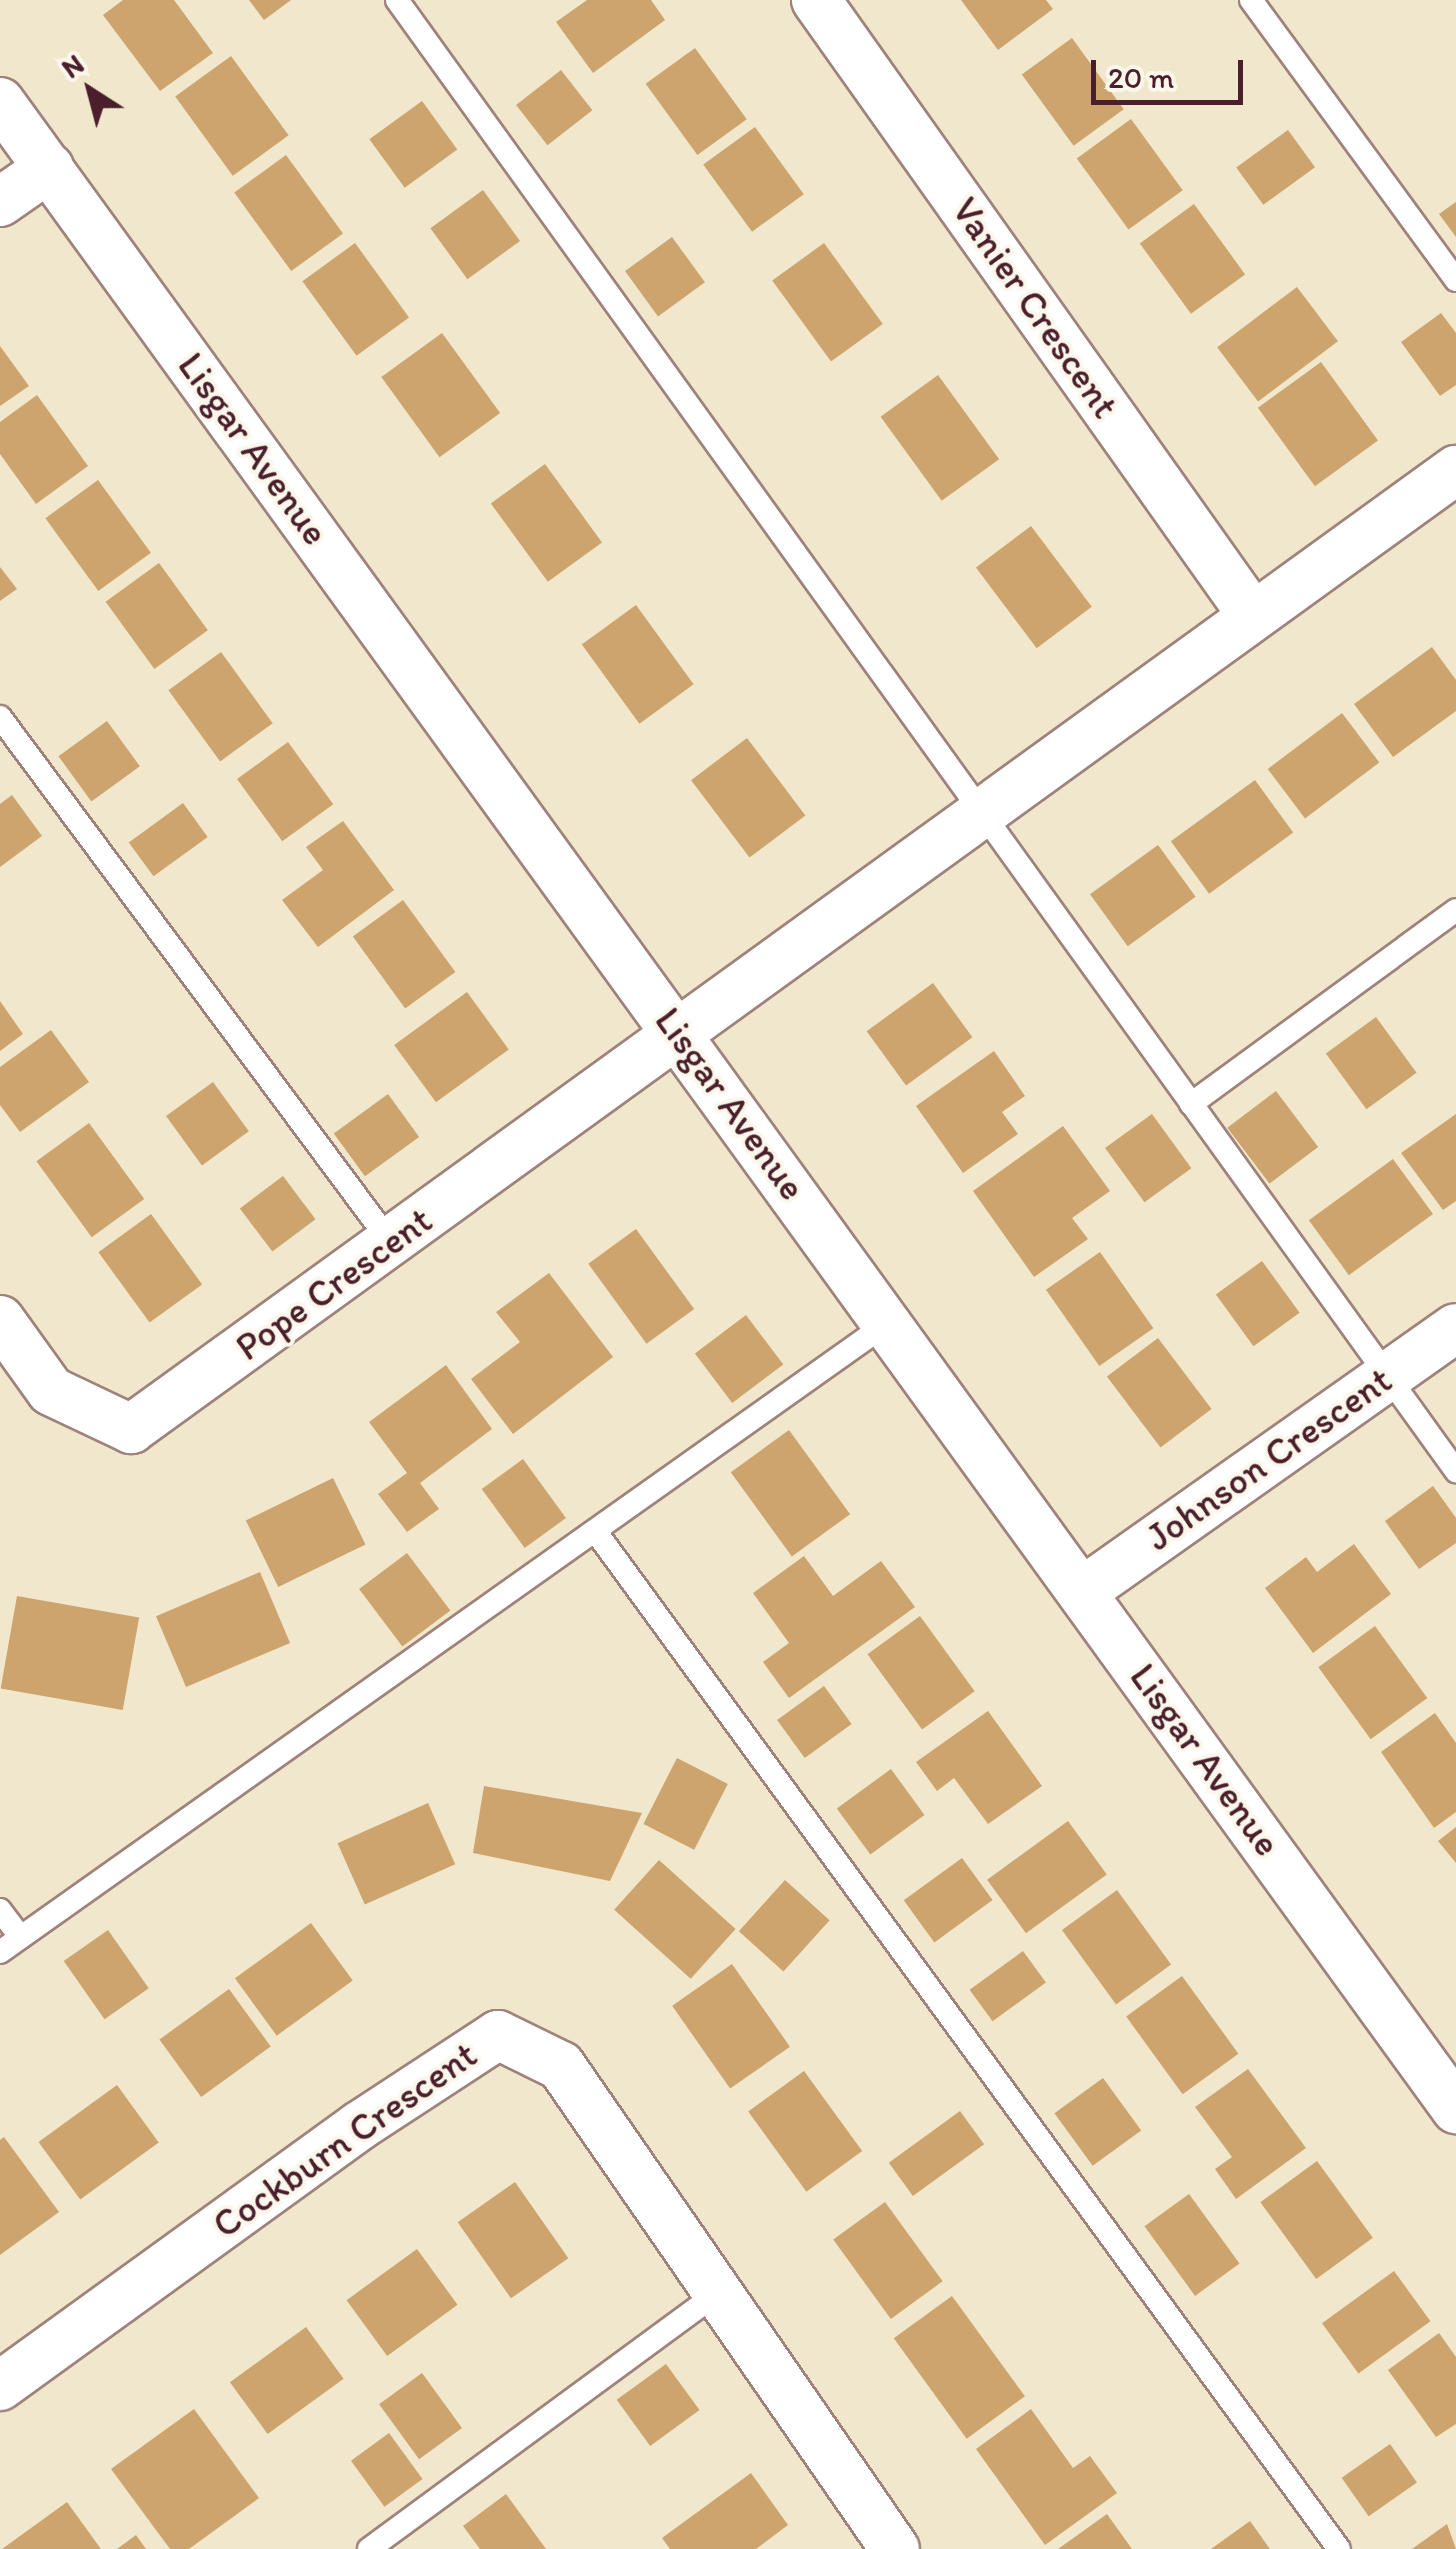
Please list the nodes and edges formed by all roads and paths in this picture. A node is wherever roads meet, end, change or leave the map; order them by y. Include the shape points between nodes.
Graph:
1 (398, 0) edge
2 (816, 0) edge
3 (1250, 0) edge
4 (0, 102) edge
5 (49, 168) junction
6 (0, 202) edge
7 (1456, 280) edge
8 (1456, 470) edge
9 (1253, 616) junction
10 (0, 717) edge
11 (978, 812) junction
12 (1456, 910) edge
13 (677, 1032) junction
14 (1191, 1104) junction
15 (392, 1243) junction
16 (0, 1320) edge
17 (888, 1322) junction
18 (1456, 1328) edge
19 (1387, 1376) junction
20 (1456, 1471) edge
21 (596, 1532) junction
22 (1083, 1591) junction
23 (0, 1910) edge
24 (20, 1938) junction
25 (0, 1952) edge
26 (1456, 2109) edge
27 (714, 2296) junction
28 (0, 2386) edge
29 (369, 2549) edge
30 (895, 2549) edge
31 (1339, 2549) edge

1 - 11 lane
2 - 9 street, Vanier Crescent
3 - 7 lane
4 - 5 street, Lisgar Avenue
5 - 6 street
5 - 13 street, Lisgar Avenue
8 - 9 street
9 - 11 street
10 - 15 lane
11 - 13 street
11 - 14 lane
12 - 14 lane
13 - 15 street, Pope Crescent
13 - 17 street, Lisgar Avenue
14 - 19 lane
15 - 16 street, Pope Crescent via 131,1429 51,1391
17 - 21 lane
17 - 22 street, Lisgar Avenue
18 - 19 street, Johnson Crescent
19 - 20 lane
19 - 22 street, Johnson Crescent
21 - 24 lane
21 - 31 lane
22 - 26 street, Lisgar Avenue
23 - 24 lane
24 - 25 lane
27 - 28 street, Cockburn Crescent via 560,2066 498,2035 359,2126
27 - 29 lane
27 - 30 street, Cockburn Crescent

